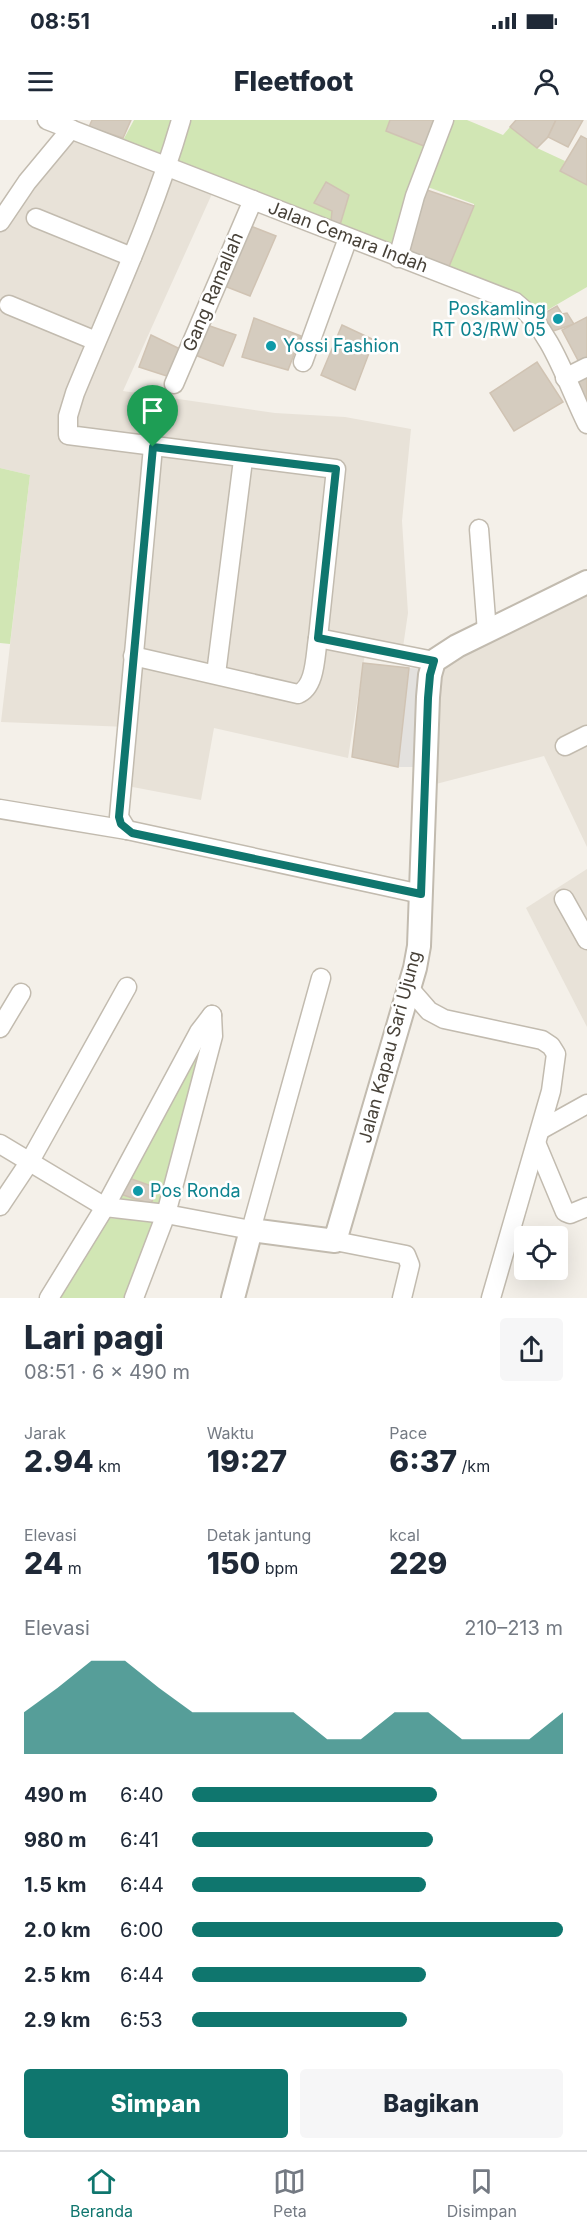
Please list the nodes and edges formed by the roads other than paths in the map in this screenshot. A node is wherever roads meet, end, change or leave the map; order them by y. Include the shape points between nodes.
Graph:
1 (47, 120) edge
2 (181, 120) edge
3 (444, 120) edge
4 (71, 129) junction
5 (168, 165) junction
6 (253, 200) junction
7 (36, 218) dead end
8 (0, 222) edge
9 (348, 238) junction
10 (132, 257) junction
11 (398, 258) junction
12 (9, 305) dead end
13 (96, 341) junction
14 (303, 362) dead end
15 (587, 367) edge
16 (565, 378) junction
17 (174, 384) dead end
18 (587, 424) edge
19 (153, 447) junction
20 (243, 460) junction
21 (479, 529) dead end
22 (587, 582) edge
23 (487, 632) junction
24 (318, 638) junction
25 (132, 656) junction
26 (434, 661) junction
27 (216, 674) junction
28 (587, 735) edge
29 (565, 746) dead end
30 (0, 809) edge
31 (127, 830) junction
32 (421, 894) junction
33 (564, 899) dead end
34 (587, 940) edge
35 (321, 978) dead end
36 (127, 987) dead end
37 (410, 987) junction
38 (21, 993) dead end
39 (0, 1028) edge
40 (587, 1104) edge
41 (539, 1137) junction
42 (0, 1144) edge
43 (30, 1161) junction
44 (0, 1206) edge
45 (587, 1207) edge
46 (105, 1208) junction
47 (166, 1214) junction
48 (251, 1230) junction
49 (334, 1241) junction
50 (49, 1298) edge
51 (134, 1298) edge
52 (233, 1298) edge
53 (402, 1298) edge
54 (491, 1298) edge

1 - 4 street, Jalan Cemara Indah
2 - 5 street
3 - 11 street via 415,196
4 - 5 street, Jalan Cemara Indah
4 - 8 street
5 - 6 street, Jalan Cemara Indah
5 - 10 street
6 - 9 street, Jalan Cemara Indah
6 - 17 street, Gang Ramallah
7 - 10 street
9 - 11 street, Jalan Cemara Indah
9 - 14 street
10 - 13 street
11 - 16 street, Jalan Cemara Indah via 515,302 540,329
12 - 13 street
13 - 19 street via 68,416 68,435
15 - 16 street
16 - 18 street, Jalan Cemara Indah
19 - 20 street
19 - 25 street
20 - 24 street via 336,469
20 - 27 street
21 - 23 street
22 - 23 street
23 - 26 street
24 - 26 street
24 - 27 street via 310,684 302,693
25 - 27 street
25 - 31 street via 119,817
26 - 32 street, Jalan Kapau Sari Ujung via 428,698
28 - 29 street
30 - 31 street
31 - 32 street
32 - 37 street, Jalan Kapau Sari Ujung via 419,946
33 - 34 street
35 - 48 street
36 - 43 street
37 - 41 street via 429,1011 444,1019 542,1040 550,1046 556,1059
37 - 49 street, Jalan Kapau Sari Ujung
38 - 39 street
40 - 41 street
41 - 45 street via 565,1212 570,1214
41 - 54 street
42 - 43 street
43 - 44 street
43 - 46 street
46 - 47 street
46 - 47 street via 212,1015 213,1036
46 - 50 street
47 - 48 street
47 - 51 street
48 - 49 street
48 - 52 street
49 - 53 street via 403,1253 410,1264

